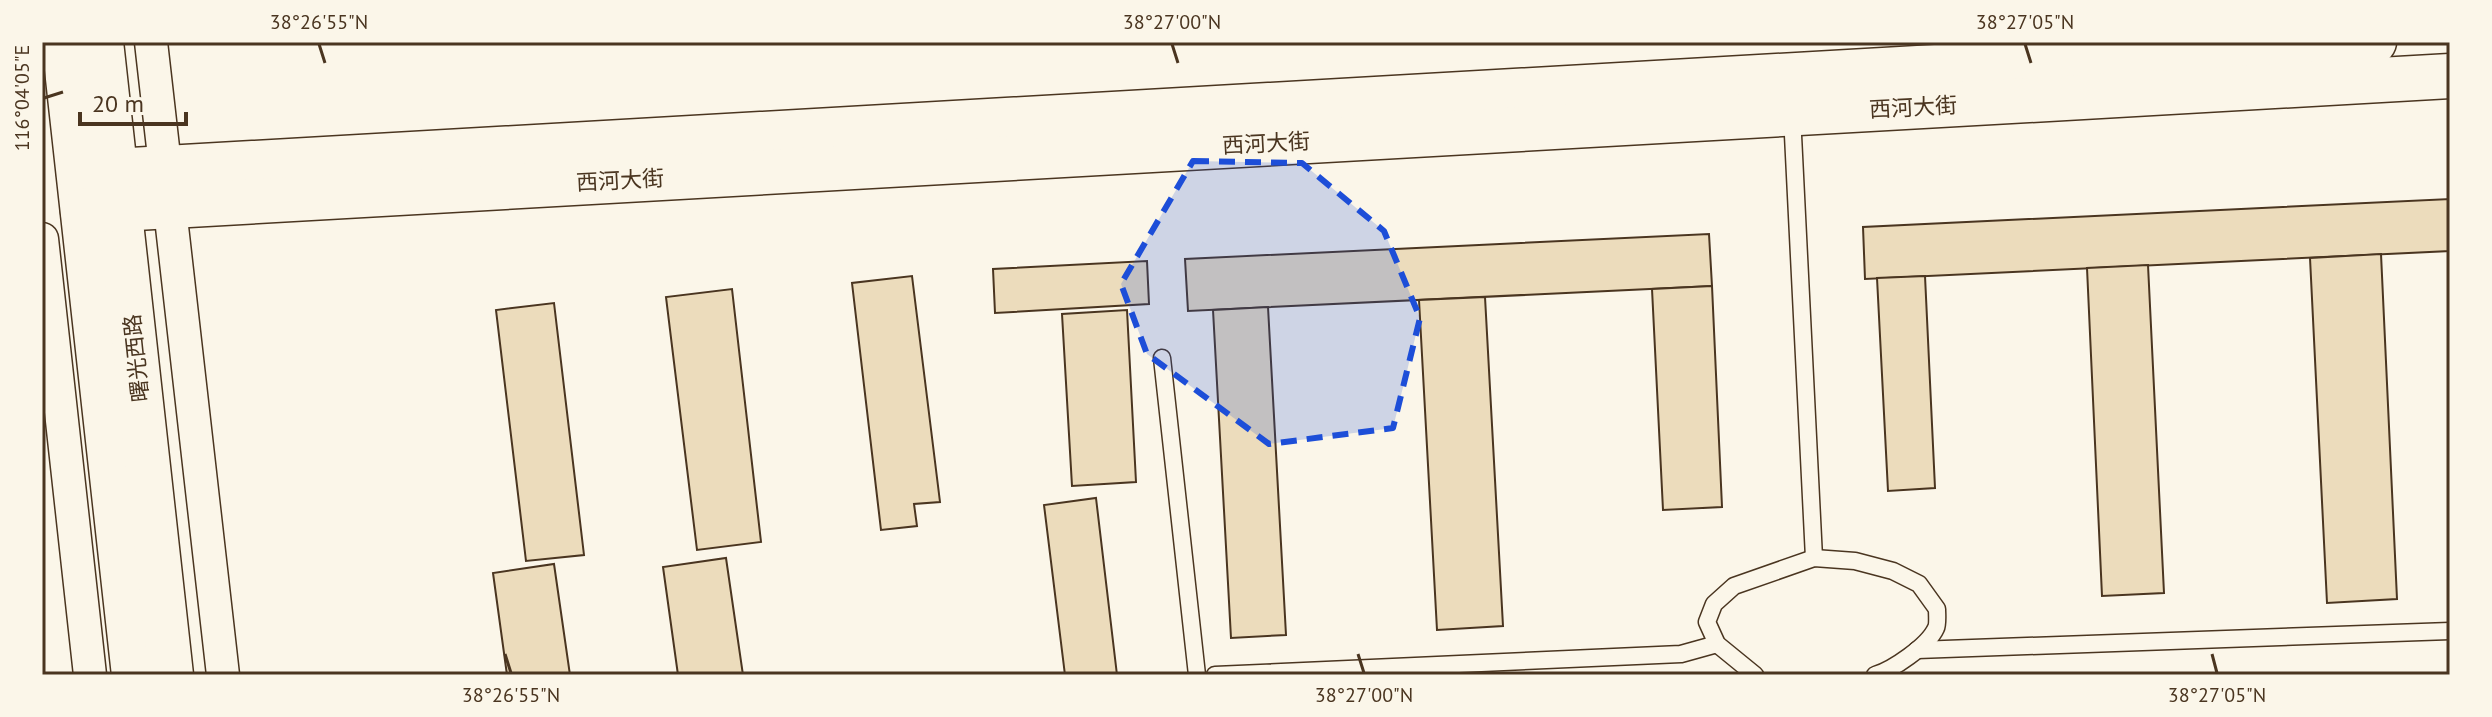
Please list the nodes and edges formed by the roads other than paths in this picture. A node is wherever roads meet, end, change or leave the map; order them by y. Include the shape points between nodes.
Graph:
1 (64, 42) edge
2 (101, 42) edge
3 (151, 42) edge
4 (2374, 42) edge
5 (2450, 76) edge
6 (1791, 114) junction
7 (168, 187) junction
8 (99, 191) junction
9 (42, 239) edge
10 (1162, 358) dead end
11 (1814, 558) junction
12 (2450, 631) edge
13 (1717, 644) junction
14 (1917, 650) junction
15 (90, 675) edge
16 (134, 675) edge
17 (171, 675) edge
18 (223, 675) edge
19 (1197, 675) edge
20 (1215, 675) edge
21 (1755, 675) edge
22 (1875, 675) edge

1 - 8 street, 曙光西路
2 - 8 street, 曙光西路
3 - 7 street
4 - 7 street, 西河大街
5 - 6 street, 西河大街
6 - 7 street, 西河大街
6 - 11 lane
7 - 8 street, 西河大街
7 - 18 street
8 - 16 street, 曙光西路
8 - 17 street, 曙光西路
9 - 15 street
10 - 19 lane
11 - 13 lane via 1734,586 1714,604 1707,622
11 - 14 lane via 1855,561 1919,584 1937,609 1936,628
12 - 14 lane
13 - 20 lane via 1681,654
13 - 21 lane
14 - 22 lane

